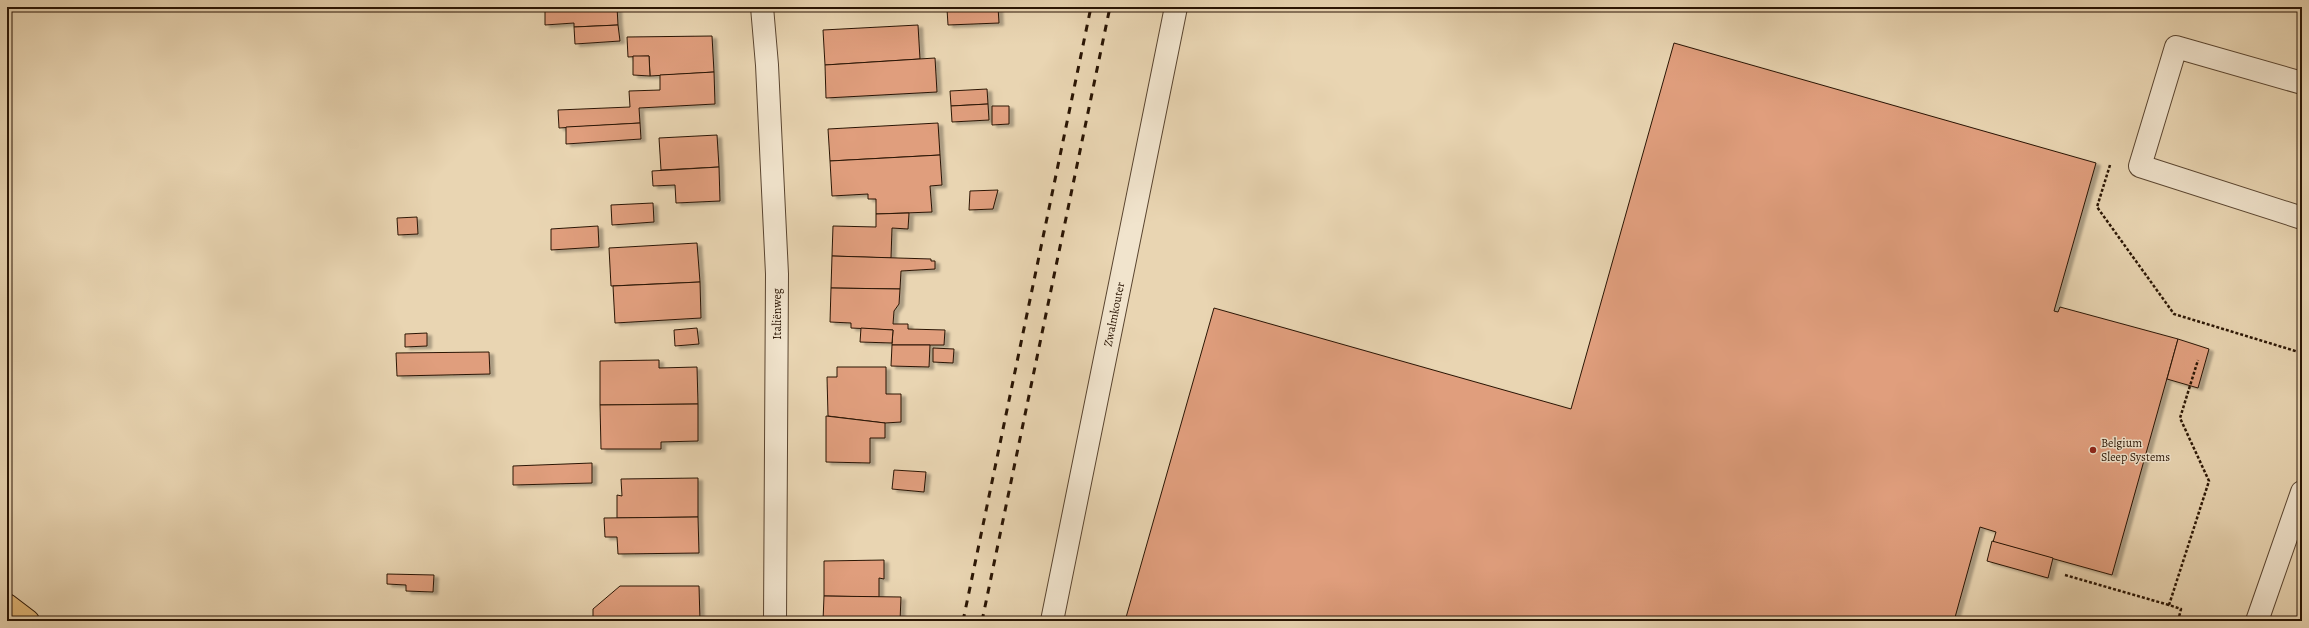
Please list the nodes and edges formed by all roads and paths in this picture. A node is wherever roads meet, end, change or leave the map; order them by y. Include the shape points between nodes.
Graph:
1 (762, 7) edge
2 (1176, 7) edge
3 (2302, 83) edge
4 (2143, 156) junction
5 (2302, 218) edge
6 (2302, 353) edge
7 (2198, 360) dead end
8 (2302, 492) edge
9 (2065, 575) dead end
10 (7, 605) edge
11 (2169, 605) junction
12 (28, 621) edge
13 (775, 621) edge
14 (1052, 621) edge
15 (2178, 621) edge
16 (2257, 621) edge

1 - 13 street, Italiënweg via 777,274
2 - 14 street, Zwalmkouter
3 - 4 street via 2176,47
4 - 5 street via 2140,166
4 - 6 path via 2112,158 2097,207 2174,314
7 - 11 path via 2180,418 2209,481
8 - 16 street
9 - 11 path
10 - 12 highway
11 - 15 path via 2181,609

